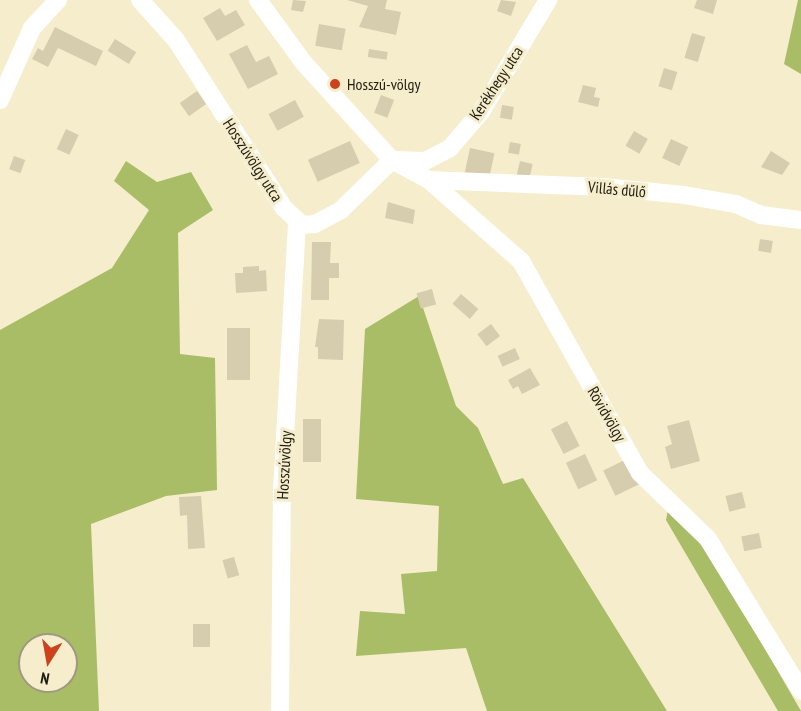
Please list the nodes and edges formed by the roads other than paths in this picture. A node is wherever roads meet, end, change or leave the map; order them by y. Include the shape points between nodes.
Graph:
1 (58, 0) edge
2 (140, 0) edge
3 (258, 0) edge
4 (548, 0) edge
5 (0, 100) edge
6 (392, 160) junction
7 (429, 180) junction
8 (297, 220) junction
9 (801, 220) edge
10 (801, 691) edge
11 (280, 711) edge

1 - 5 street via 32,28
2 - 8 street, Hosszúvölgy utca via 177,40 284,208
3 - 6 street via 303,62
4 - 6 street, Kerékhegy utca via 481,112 450,148 425,161
6 - 7 street, Rövidvölgy
6 - 8 street via 342,210 315,224 302,225
7 - 9 street, Villás dűlő via 603,187 684,195 736,204 761,215
7 - 10 street, Rövidvölgy via 521,261 640,473 708,539
8 - 11 street, Hosszúvölgy via 282,491

